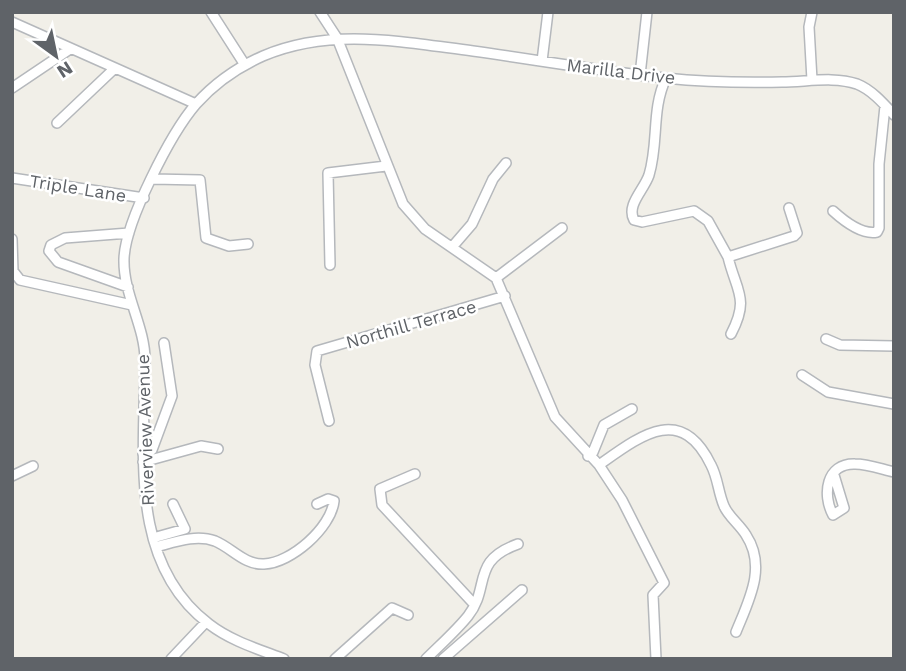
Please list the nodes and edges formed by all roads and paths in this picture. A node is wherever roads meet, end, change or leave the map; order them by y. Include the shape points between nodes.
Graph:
1 (211, 12) edge
2 (320, 12) edge
3 (548, 12) edge
4 (648, 12) edge
5 (812, 12) edge
6 (12, 22) edge
7 (337, 38) junction
8 (70, 48) junction
9 (541, 61) junction
10 (245, 65) junction
11 (115, 68) junction
12 (640, 75) junction
13 (666, 78) junction
14 (811, 80) junction
15 (12, 88) edge
16 (196, 104) junction
17 (885, 106) junction
18 (894, 115) edge
19 (57, 123) dead end
20 (506, 163) dead end
21 (386, 166) junction
22 (12, 178) edge
23 (153, 179) junction
24 (144, 198) junction
25 (789, 208) dead end
26 (833, 211) dead end
27 (562, 228) dead end
28 (129, 233) junction
29 (12, 240) edge
30 (248, 244) dead end
31 (453, 246) junction
32 (728, 257) junction
33 (330, 265) dead end
34 (496, 278) junction
35 (128, 287) junction
36 (505, 296) junction
37 (132, 305) junction
38 (731, 334) dead end
39 (826, 339) dead end
40 (164, 343) dead end
41 (894, 346) edge
42 (802, 375) dead end
43 (894, 404) edge
44 (632, 410) dead end
45 (329, 421) dead end
46 (218, 449) dead end
47 (588, 456) junction
48 (143, 458) junction
49 (599, 465) junction
50 (33, 466) dead end
51 (894, 472) edge
52 (415, 474) dead end
53 (834, 475) dead end
54 (12, 476) edge
55 (317, 503) dead end
56 (173, 504) dead end
57 (155, 542) junction
58 (518, 544) dead end
59 (522, 590) dead end
60 (474, 604) junction
61 (408, 615) dead end
62 (206, 622) junction
63 (736, 632) dead end
64 (171, 659) edge
65 (284, 659) edge
66 (335, 659) edge
67 (426, 659) edge
68 (443, 659) edge
69 (656, 659) edge

1 - 10 street
2 - 7 street
3 - 9 street
4 - 12 street
5 - 14 street
6 - 8 street
7 - 9 street, Marilla Drive via 423,44
7 - 10 street, Riverview Avenue via 291,46
7 - 21 street
8 - 11 street
8 - 15 street
9 - 12 street, Marilla Drive
10 - 16 street, Riverview Avenue
11 - 16 street
11 - 19 street
12 - 13 street, Marilla Drive
13 - 14 street, Marilla Drive
13 - 32 street via 656,106 654,158 632,217 642,222 694,211 701,214
14 - 17 street, Marilla Drive via 861,86
16 - 23 street, Riverview Avenue via 169,144
17 - 18 street, Marilla Drive
17 - 26 street via 879,228 868,233
20 - 31 street via 493,179 472,224
21 - 31 street via 412,218
21 - 33 street via 328,173
22 - 24 street, Triple Lane
23 - 24 street, Riverview Avenue
23 - 30 street via 200,180 206,238 229,246
24 - 28 street, Riverview Avenue
25 - 32 street via 794,236
27 - 34 street
28 - 35 street, Riverview Avenue via 124,260
28 - 35 street via 65,237 51,244 49,251 58,262
29 - 37 street via 13,271 20,280
31 - 34 street
32 - 38 street via 741,296 740,317
34 - 36 street
35 - 37 street, Riverview Avenue
36 - 45 street, Northill Terrace via 317,351 314,365
36 - 47 street via 555,417
37 - 48 street, Riverview Avenue via 145,356
39 - 41 street via 840,345
40 - 48 street via 172,396 152,450
42 - 43 street via 828,392
44 - 47 street via 604,425
46 - 48 street via 201,446
47 - 49 street
48 - 57 street, Riverview Avenue via 145,505
49 - 63 street via 631,442 662,429 681,430 696,440 713,467 724,507 748,538 756,559 755,584
49 - 69 street via 664,583 653,595
50 - 54 street
51 - 53 street via 854,464 842,466
52 - 60 street via 380,489 382,505
55 - 57 street via 334,502 333,511 317,532 300,548 265,565 248,562 215,541
56 - 57 street via 185,529
57 - 62 street, Riverview Avenue via 180,594
58 - 60 street via 493,557
59 - 68 street
60 - 67 street via 470,614
61 - 66 street via 392,608
62 - 64 street
62 - 65 street, Riverview Avenue

